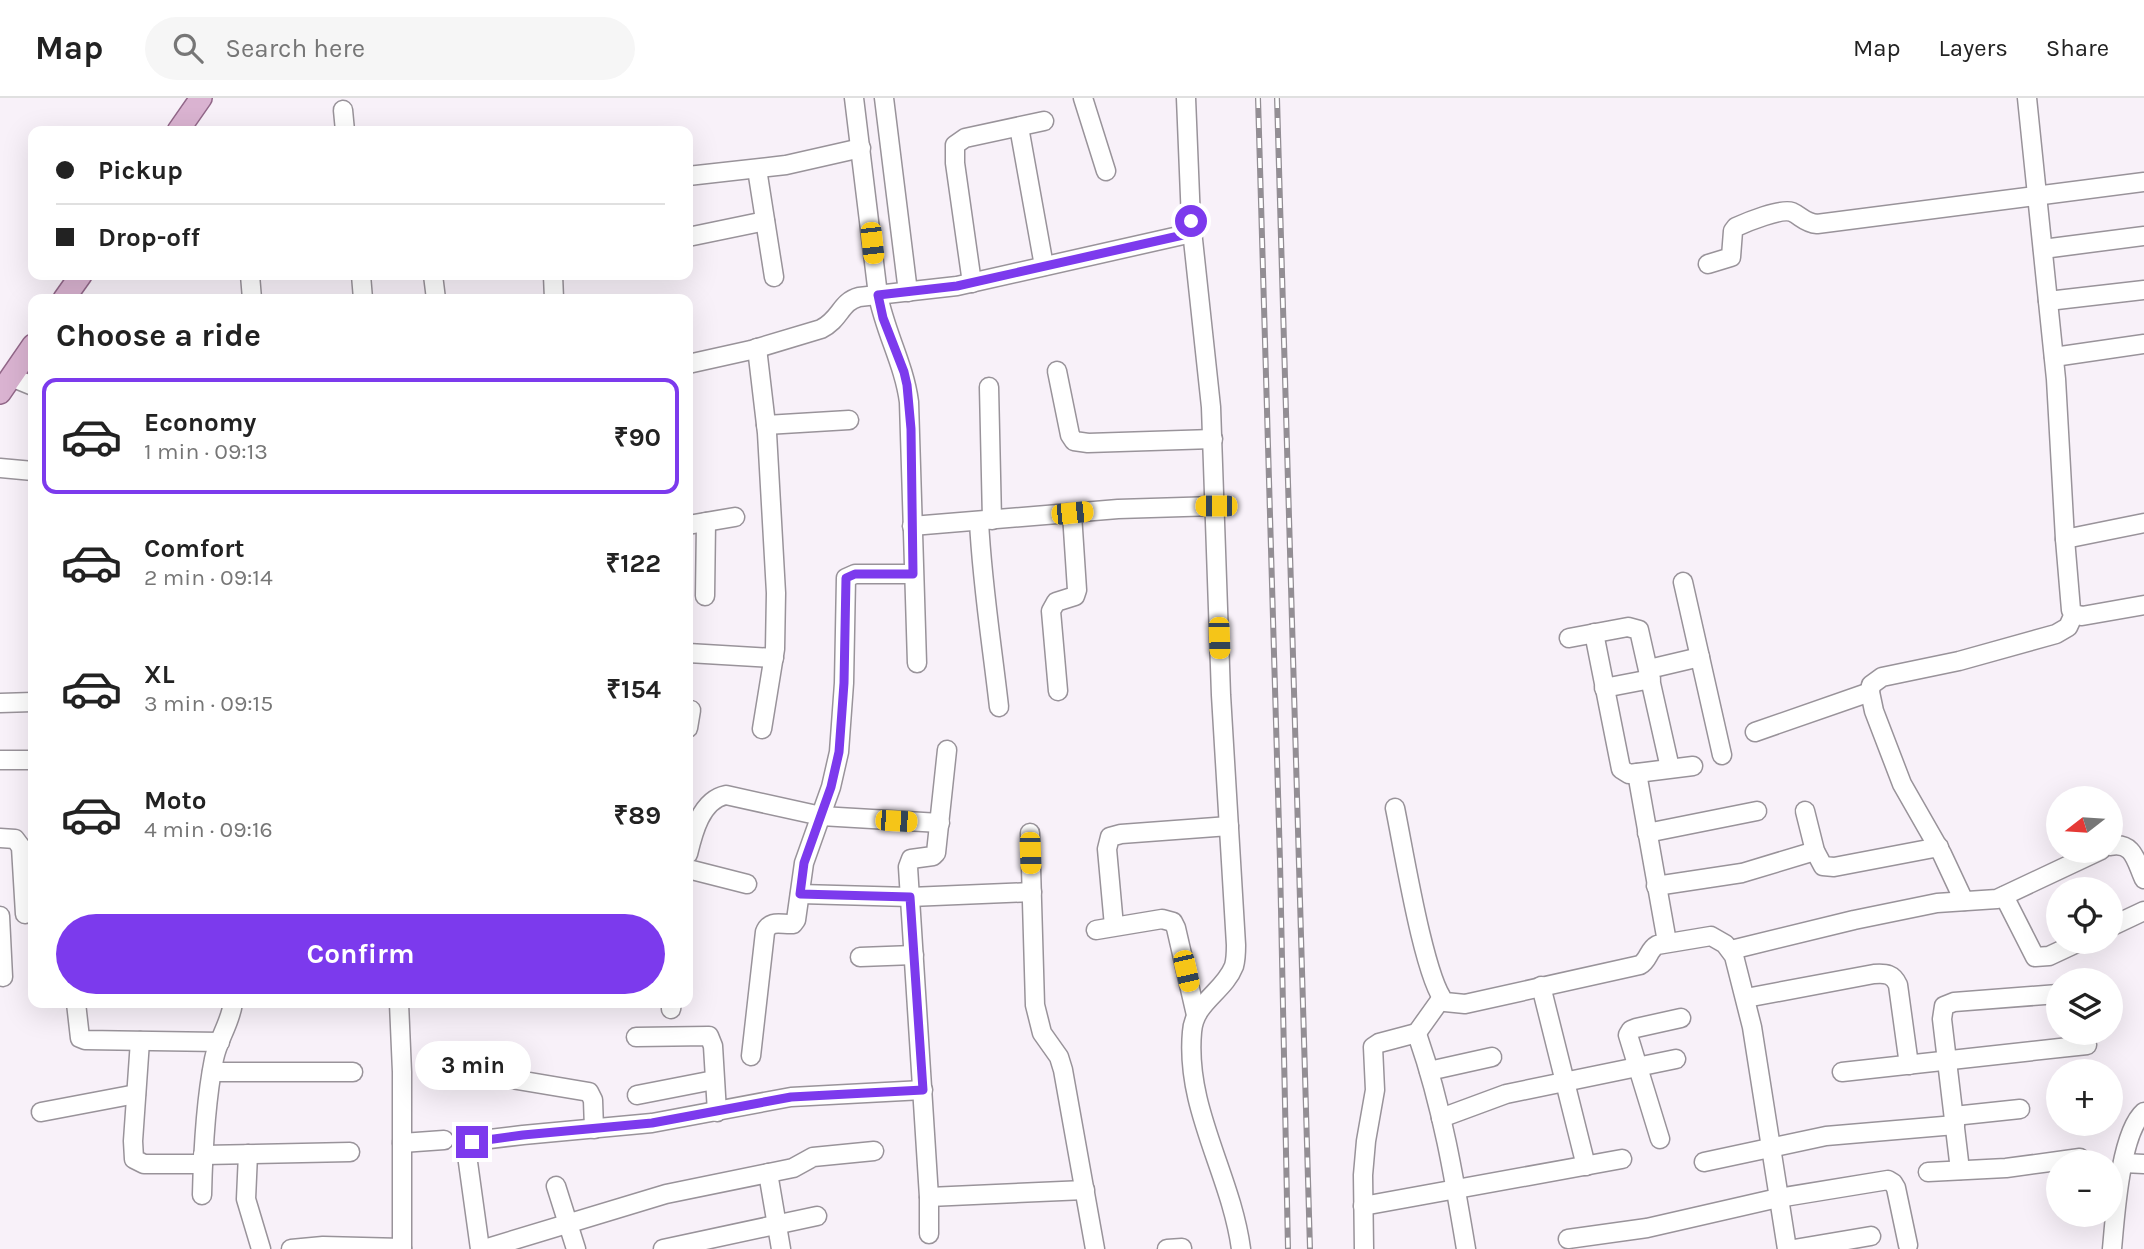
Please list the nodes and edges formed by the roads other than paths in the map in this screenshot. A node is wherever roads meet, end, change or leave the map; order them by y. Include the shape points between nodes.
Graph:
1 (201, 98) edge
2 (854, 98) edge
3 (884, 98) edge
4 (1083, 98) edge
5 (1186, 98) edge
6 (2027, 98) edge
7 (343, 110) dead end
8 (1045, 121) dead end
9 (181, 126) edge
10 (345, 126) edge
11 (1019, 127) junction
12 (860, 148) junction
13 (757, 169) junction
14 (1106, 171) dead end
15 (693, 175) edge
16 (2144, 182) edge
17 (2037, 195) junction
18 (765, 221) junction
19 (1192, 233) junction
20 (693, 236) edge
21 (2144, 236) edge
22 (2042, 249) junction
23 (1708, 264) dead end
24 (1044, 266) junction
25 (774, 277) dead end
26 (972, 283) junction
27 (2144, 290) edge
28 (908, 292) junction
29 (878, 295) junction
30 (2048, 301) junction
31 (2144, 344) edge
32 (757, 348) junction
33 (28, 352) edge
34 (2054, 357) junction
35 (693, 363) edge
36 (1057, 371) dead end
37 (6, 385) edge
38 (28, 386) edge
39 (989, 387) dead end
40 (849, 420) dead end
41 (766, 425) junction
42 (1213, 439) junction
43 (0, 468) edge
44 (28, 471) edge
45 (1216, 506) junction
46 (1072, 513) junction
47 (735, 517) dead end
48 (986, 521) junction
49 (706, 522) junction
50 (2144, 523) edge
51 (693, 524) edge
52 (912, 526) junction
53 (2065, 539) junction
54 (913, 574) junction
55 (1683, 582) dead end
56 (705, 596) dead end
57 (2144, 605) edge
58 (2074, 614) junction
59 (1594, 633) junction
60 (1569, 638) dead end
61 (693, 653) edge
62 (1700, 657) junction
63 (774, 658) junction
64 (917, 663) dead end
65 (1650, 674) junction
66 (1604, 688) junction
67 (1058, 691) dead end
68 (1870, 692) junction
69 (28, 702) edge
70 (0, 703) edge
71 (999, 707) dead end
72 (762, 729) dead end
73 (1755, 732) dead end
74 (947, 750) dead end
75 (1722, 755) dead end
76 (0, 760) edge
77 (28, 760) edge
78 (1693, 766) dead end
79 (1670, 768) junction
80 (1637, 773) junction
81 (1395, 808) dead end
82 (696, 809) edge
83 (1756, 811) dead end
84 (1805, 811) dead end
85 (821, 817) junction
86 (940, 823) junction
87 (1229, 826) junction
88 (693, 830) edge
89 (1030, 833) dead end
90 (1647, 834) junction
91 (0, 838) edge
92 (2123, 845) edge
93 (1938, 847) junction
94 (1815, 851) junction
95 (2074, 863) edge
96 (693, 870) edge
97 (2144, 879) edge
98 (747, 884) dead end
99 (1656, 886) junction
100 (1032, 892) junction
101 (800, 894) junction
102 (2004, 896) junction
103 (910, 897) junction
104 (1964, 901) junction
105 (28, 906) edge
106 (2144, 911) edge
107 (0, 913) edge
108 (28, 914) edge
109 (2123, 921) edge
110 (1667, 942) junction
111 (1731, 950) junction
112 (2053, 954) edge
113 (914, 955) junction
114 (860, 957) dead end
115 (4, 977) dead end
116 (1541, 986) junction
117 (2046, 995) edge
118 (1746, 998) junction
119 (1441, 999) junction
120 (77, 1008) edge
121 (232, 1008) edge
122 (399, 1008) edge
123 (1196, 1015) junction
124 (1681, 1018) dead end
125 (1416, 1034) junction
126 (636, 1037) dead end
127 (140, 1041) junction
128 (220, 1042) junction
129 (2087, 1045) dead end
130 (751, 1056) dead end
131 (1492, 1058) dead end
132 (1676, 1059) dead end
133 (1948, 1061) junction
134 (1909, 1065) junction
135 (1637, 1066) junction
136 (212, 1072) junction
137 (353, 1072) dead end
138 (1429, 1072) junction
139 (1842, 1072) dead end
140 (506, 1078) dead end
141 (714, 1080) junction
142 (1566, 1081) junction
143 (923, 1090) junction
144 (136, 1094) junction
145 (637, 1095) dead end
146 (2020, 1109) dead end
147 (41, 1112) dead end
148 (716, 1112) junction
149 (2144, 1112) edge
150 (1441, 1118) junction
151 (1954, 1121) junction
152 (594, 1129) junction
153 (1660, 1139) dead end
154 (444, 1140) dead end
155 (402, 1143) junction
156 (1770, 1147) junction
157 (874, 1151) dead end
158 (350, 1152) dead end
159 (248, 1154) junction
160 (1622, 1159) dead end
161 (203, 1160) junction
162 (1704, 1162) dead end
163 (2046, 1163) edge
164 (2123, 1163) joint
165 (2144, 1164) edge
166 (1586, 1166) junction
167 (1960, 1170) junction
168 (1928, 1172) dead end
169 (768, 1173) junction
170 (556, 1186) dead end
171 (1085, 1190) junction
172 (1456, 1190) junction
173 (202, 1195) dead end
174 (929, 1197) junction
175 (1778, 1198) junction
176 (1363, 1206) junction
177 (817, 1216) dead end
178 (568, 1223) junction
179 (777, 1224) junction
180 (2115, 1227) edge
181 (929, 1234) dead end
182 (1871, 1236) dead end
183 (1568, 1239) dead end
184 (1908, 1245) dead end
185 (303, 1248) edge
186 (261, 1249) edge
187 (402, 1249) edge
188 (482, 1249) edge
189 (576, 1249) edge
190 (663, 1249) edge
191 (781, 1249) edge
192 (1096, 1249) edge
193 (1241, 1249) edge
194 (1364, 1249) edge
195 (1466, 1249) edge
196 (1787, 1249) edge
197 (1794, 1249) edge
198 (2112, 1249) edge

1 - 9 main road
2 - 12 street
3 - 28 street
4 - 14 street
5 - 19 street
6 - 17 street
7 - 10 street
8 - 11 street
11 - 24 street
11 - 26 street via 965,138 955,145
12 - 13 street
12 - 29 street
13 - 15 street
13 - 18 street
16 - 17 street
17 - 22 street
17 - 23 street via 1817,224 1792,212 1779,212 1737,227 1731,257
18 - 20 street
18 - 25 street
19 - 24 street
19 - 42 street
21 - 22 street
22 - 30 street
24 - 26 street
26 - 28 street
27 - 30 street
28 - 29 street
29 - 32 street via 850,299 832,324 821,329
29 - 52 street via 907,385
30 - 34 street
31 - 34 street
32 - 35 street
32 - 41 street
33 - 37 main road
34 - 53 street
36 - 42 street via 1074,441
37 - 38 street
39 - 48 street
40 - 41 street
41 - 63 street via 776,593
42 - 45 street
43 - 44 street
45 - 46 street
45 - 87 street
46 - 48 street
46 - 67 street via 1076,596 1056,602 1051,611
47 - 49 street
48 - 52 street
48 - 71 street via 982,580
49 - 51 street
49 - 56 street
50 - 53 street
52 - 54 street
53 - 58 street
54 - 64 street
54 - 85 street via 846,578 841,731 836,768
55 - 62 street
57 - 58 street
58 - 68 street via 2068,627 2056,634 1882,677 1871,685
59 - 60 street
59 - 65 street via 1628,627 1639,630
59 - 66 street
61 - 63 street
62 - 65 street
62 - 75 street
63 - 72 street
65 - 66 street
65 - 79 street
66 - 80 street via 1618,761 1624,772
68 - 73 street
68 - 93 street via 1902,784
69 - 70 street
74 - 86 street
76 - 77 street
78 - 79 street
79 - 80 street
80 - 90 street
81 - 119 street
82 - 85 street via 726,795
82 - 88 street
83 - 90 street
84 - 94 street
85 - 86 street
85 - 101 street via 804,863
86 - 103 street via 936,853 909,862
87 - 123 street via 1236,957 1227,978
87 - 123 street via 1121,834 1110,837 1107,849 1105,928 1161,919 1173,922
89 - 100 street
90 - 99 street
91 - 105 street via 15,839 21,847
92 - 97 street
93 - 94 street via 1828,868 1819,863
93 - 104 street
94 - 99 street via 1742,873
95 - 102 street
96 - 98 street
99 - 110 street
100 - 103 street
100 - 171 street via 1035,1005 1042,1033 1063,1070
101 - 103 street
101 - 130 street via 793,924 771,924 765,932
102 - 104 street
102 - 112 street via 2035,957
103 - 113 street
104 - 111 street via 1854,920
106 - 109 street
107 - 108 street
107 - 115 street
110 - 111 street via 1711,936
110 - 116 street via 1653,947 1640,965
111 - 118 street
113 - 114 street
113 - 143 street
116 - 119 street via 1458,1005
116 - 142 street
117 - 133 street via 1949,1003 1942,1011
118 - 134 street via 1874,974 1890,975 1898,985
118 - 156 street
119 - 125 street
120 - 127 street via 80,1038
121 - 128 street
122 - 155 street
123 - 193 street via 1191,1034 1195,1097
124 - 135 street via 1631,1030 1629,1040
125 - 138 street
125 - 176 street via 1373,1047 1375,1090 1364,1153
126 - 141 street via 709,1036
127 - 128 street
127 - 144 street
128 - 136 street
129 - 133 street
131 - 138 street
132 - 135 street
133 - 134 street
133 - 151 street
134 - 139 street
135 - 142 street
135 - 153 street
136 - 137 street
136 - 161 street
138 - 150 street
140 - 152 street via 589,1092
141 - 145 street
141 - 148 street
142 - 150 street via 1506,1094
142 - 166 street
143 - 148 street via 791,1097
143 - 174 street
144 - 147 street
144 - 161 street via 134,1159 144,1164
146 - 151 street
148 - 152 street
149 - 164 street via 2134,1124
150 - 172 street
151 - 156 street
151 - 167 street
152 - 188 street via 468,1144
154 - 155 street
155 - 187 street
156 - 162 street
156 - 175 street
157 - 169 street via 813,1157 793,1168
158 - 159 street
159 - 161 street
159 - 186 street via 246,1199
160 - 166 street
161 - 173 street
163 - 167 street
164 - 165 street
166 - 172 street
167 - 168 street
169 - 178 street via 666,1194
169 - 179 street
170 - 178 street
171 - 174 street
171 - 192 street
172 - 176 street
172 - 195 street
174 - 181 street
175 - 183 street via 1647,1228
175 - 184 street via 1888,1180 1896,1188
175 - 196 street
176 - 194 street
177 - 179 street
178 - 188 street
178 - 189 street
179 - 190 street
179 - 191 street
180 - 198 street
182 - 197 street
185 - 187 street

